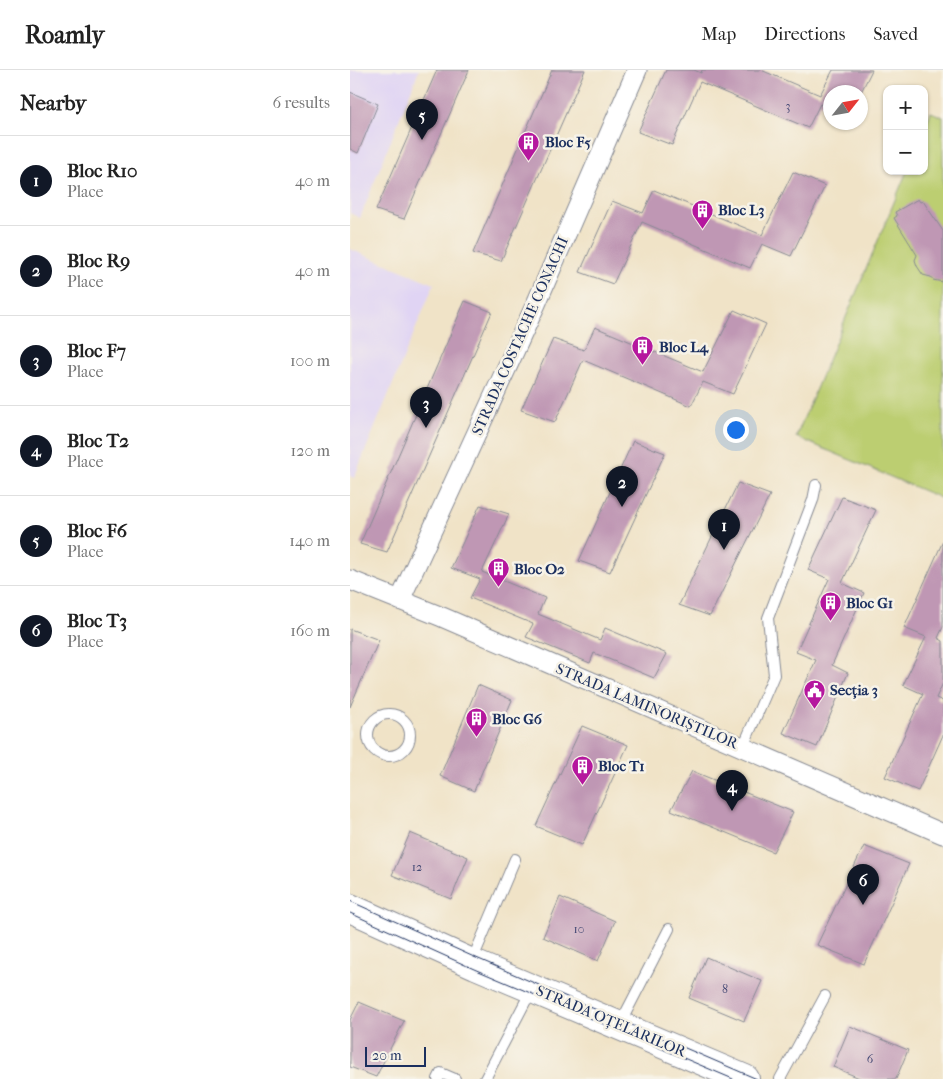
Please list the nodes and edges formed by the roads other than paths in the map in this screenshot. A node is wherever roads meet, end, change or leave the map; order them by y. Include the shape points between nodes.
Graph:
1 (636, 70) edge
2 (816, 485) dead end
3 (350, 580) edge
4 (400, 600) junction
5 (396, 715) joint
6 (744, 747) junction
7 (943, 834) edge
8 (515, 859) dead end
9 (350, 908) edge
10 (669, 928) dead end
11 (474, 964) junction
12 (533, 988) junction
13 (825, 996) dead end
14 (620, 1025) junction
15 (438, 1079) edge
16 (455, 1079) edge
17 (485, 1079) edge
18 (745, 1079) edge
19 (780, 1079) edge

1 - 4 street, STRADA COSTACHE CONACHI via 536,304
2 - 6 lane via 768,618 774,675
3 - 4 street, STRADA LAMINORIȘTILOR
4 - 6 street, STRADA LAMINORIȘTILOR
5 - 5 lane via 404,720 410,739 406,748 389,757 379,754 369,742 369,727 380,716
6 - 7 street, STRADA LAMINORIȘTILOR
8 - 11 lane
9 - 11 main road, STRADA OȚELARILOR
10 - 14 lane
11 - 12 main road, STRADA OȚELARILOR
12 - 14 main road, STRADA OȚELARILOR
12 - 17 lane
13 - 19 lane
14 - 18 main road, STRADA OȚELARILOR
15 - 16 lane via 441,1073

